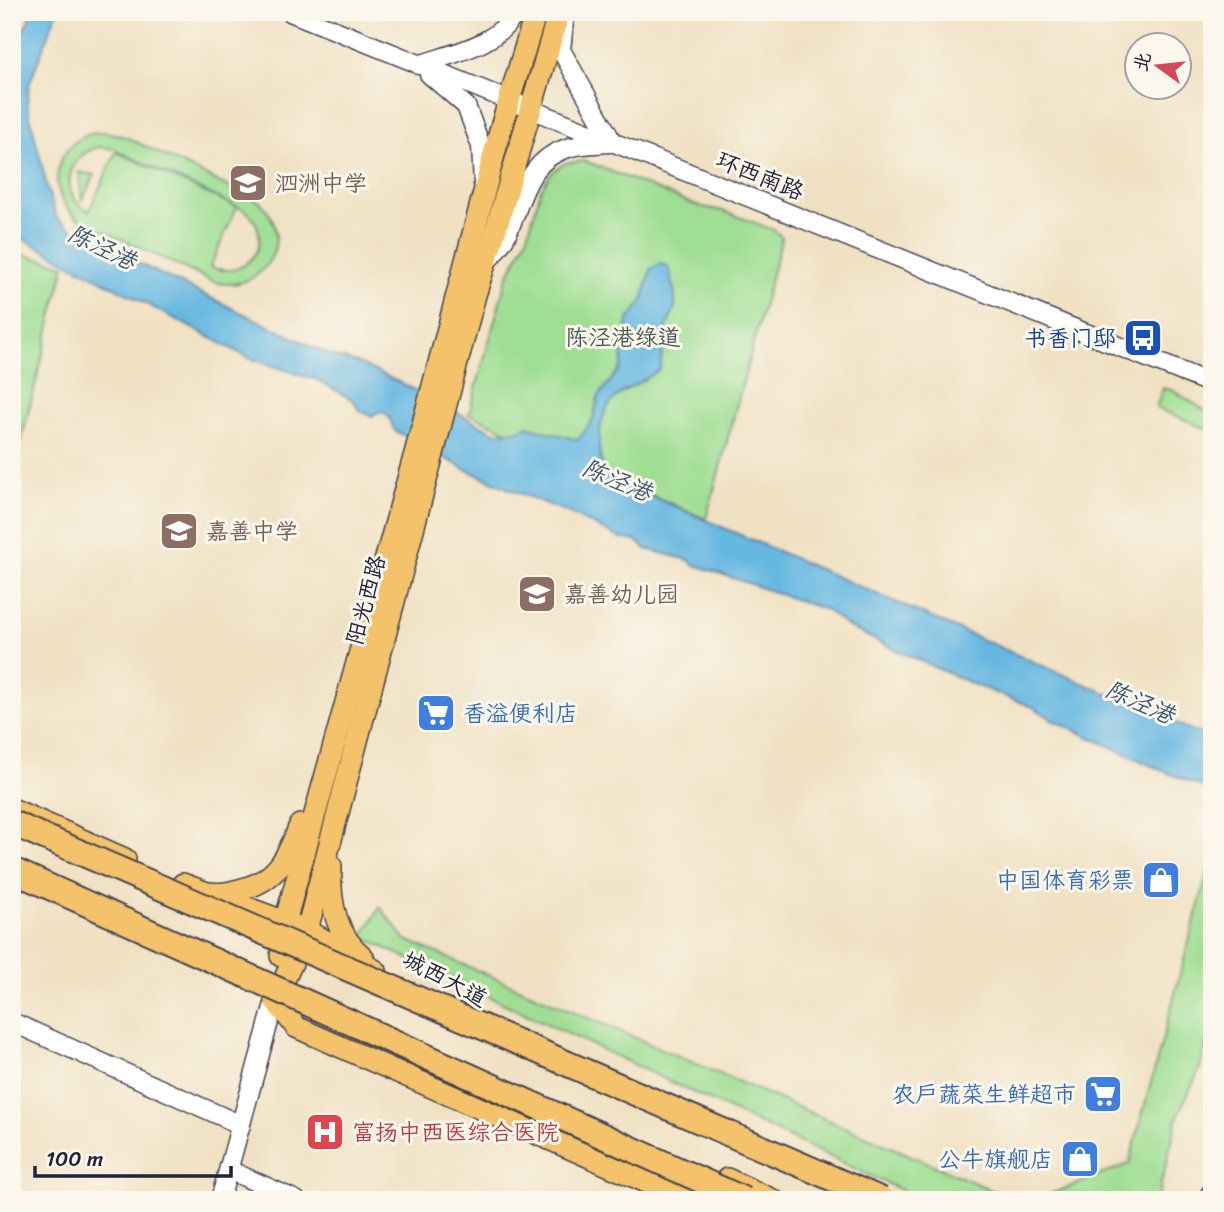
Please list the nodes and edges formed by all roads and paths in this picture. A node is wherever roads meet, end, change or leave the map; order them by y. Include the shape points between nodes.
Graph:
1 (290, 12) edge
2 (516, 12) edge
3 (536, 12) edge
4 (559, 12) edge
5 (565, 12) edge
6 (419, 65) junction
7 (520, 105) junction
8 (612, 143) junction
9 (483, 194) junction
10 (484, 266) junction
11 (1212, 384) edge
12 (440, 392) junction
13 (423, 455) junction
14 (331, 760) junction
15 (12, 809) edge
16 (12, 823) edge
17 (335, 824) junction
18 (12, 870) edge
19 (12, 878) edge
20 (197, 890) junction
21 (285, 922) junction
22 (307, 930) junction
23 (391, 980) junction
24 (275, 1000) junction
25 (12, 1022) edge
26 (241, 1125) junction
27 (229, 1170) junction
28 (220, 1200) edge
29 (296, 1200) edge
30 (687, 1200) edge
31 (745, 1200) edge
32 (773, 1200) edge
33 (851, 1200) edge
34 (882, 1200) edge

1 - 6 street, 环西南路
2 - 6 street via 509,24 469,50
3 - 7 main road, 阳光西路
4 - 7 main road, 阳光西路
5 - 8 street via 561,50
6 - 7 street, 环西南路
6 - 9 street via 466,106 481,146
7 - 8 street, 环西南路
7 - 9 main road, 阳光西路
7 - 10 main road, 阳光西路
8 - 10 street via 572,146 542,163 526,182 505,238
8 - 11 street, 环西南路
9 - 12 main road, 阳光西路
10 - 12 main road, 阳光西路
12 - 13 main road, 阳光西路
13 - 14 main road
13 - 17 main road, 阳光西路
14 - 20 main road via 281,867 250,888 221,894
14 - 21 main road
15 - 20 main road, 城西大道
16 - 34 highway, bridge
17 - 22 main road, 阳光西路
17 - 23 main road via 330,886 335,920 354,950
18 - 31 highway, bridge
19 - 24 main road
20 - 21 main road, 城西大道
21 - 22 main road, 城西大道
21 - 24 main road
22 - 23 main road, 城西大道
22 - 24 main road, 阳光西路
23 - 33 main road, 城西大道 via 534,1057
24 - 26 street, 阳光西路
24 - 30 main road via 296,1027
24 - 32 main road via 367,1020
25 - 26 street
26 - 27 street, 阳光西路
27 - 28 street, 阳光西路
27 - 29 street

